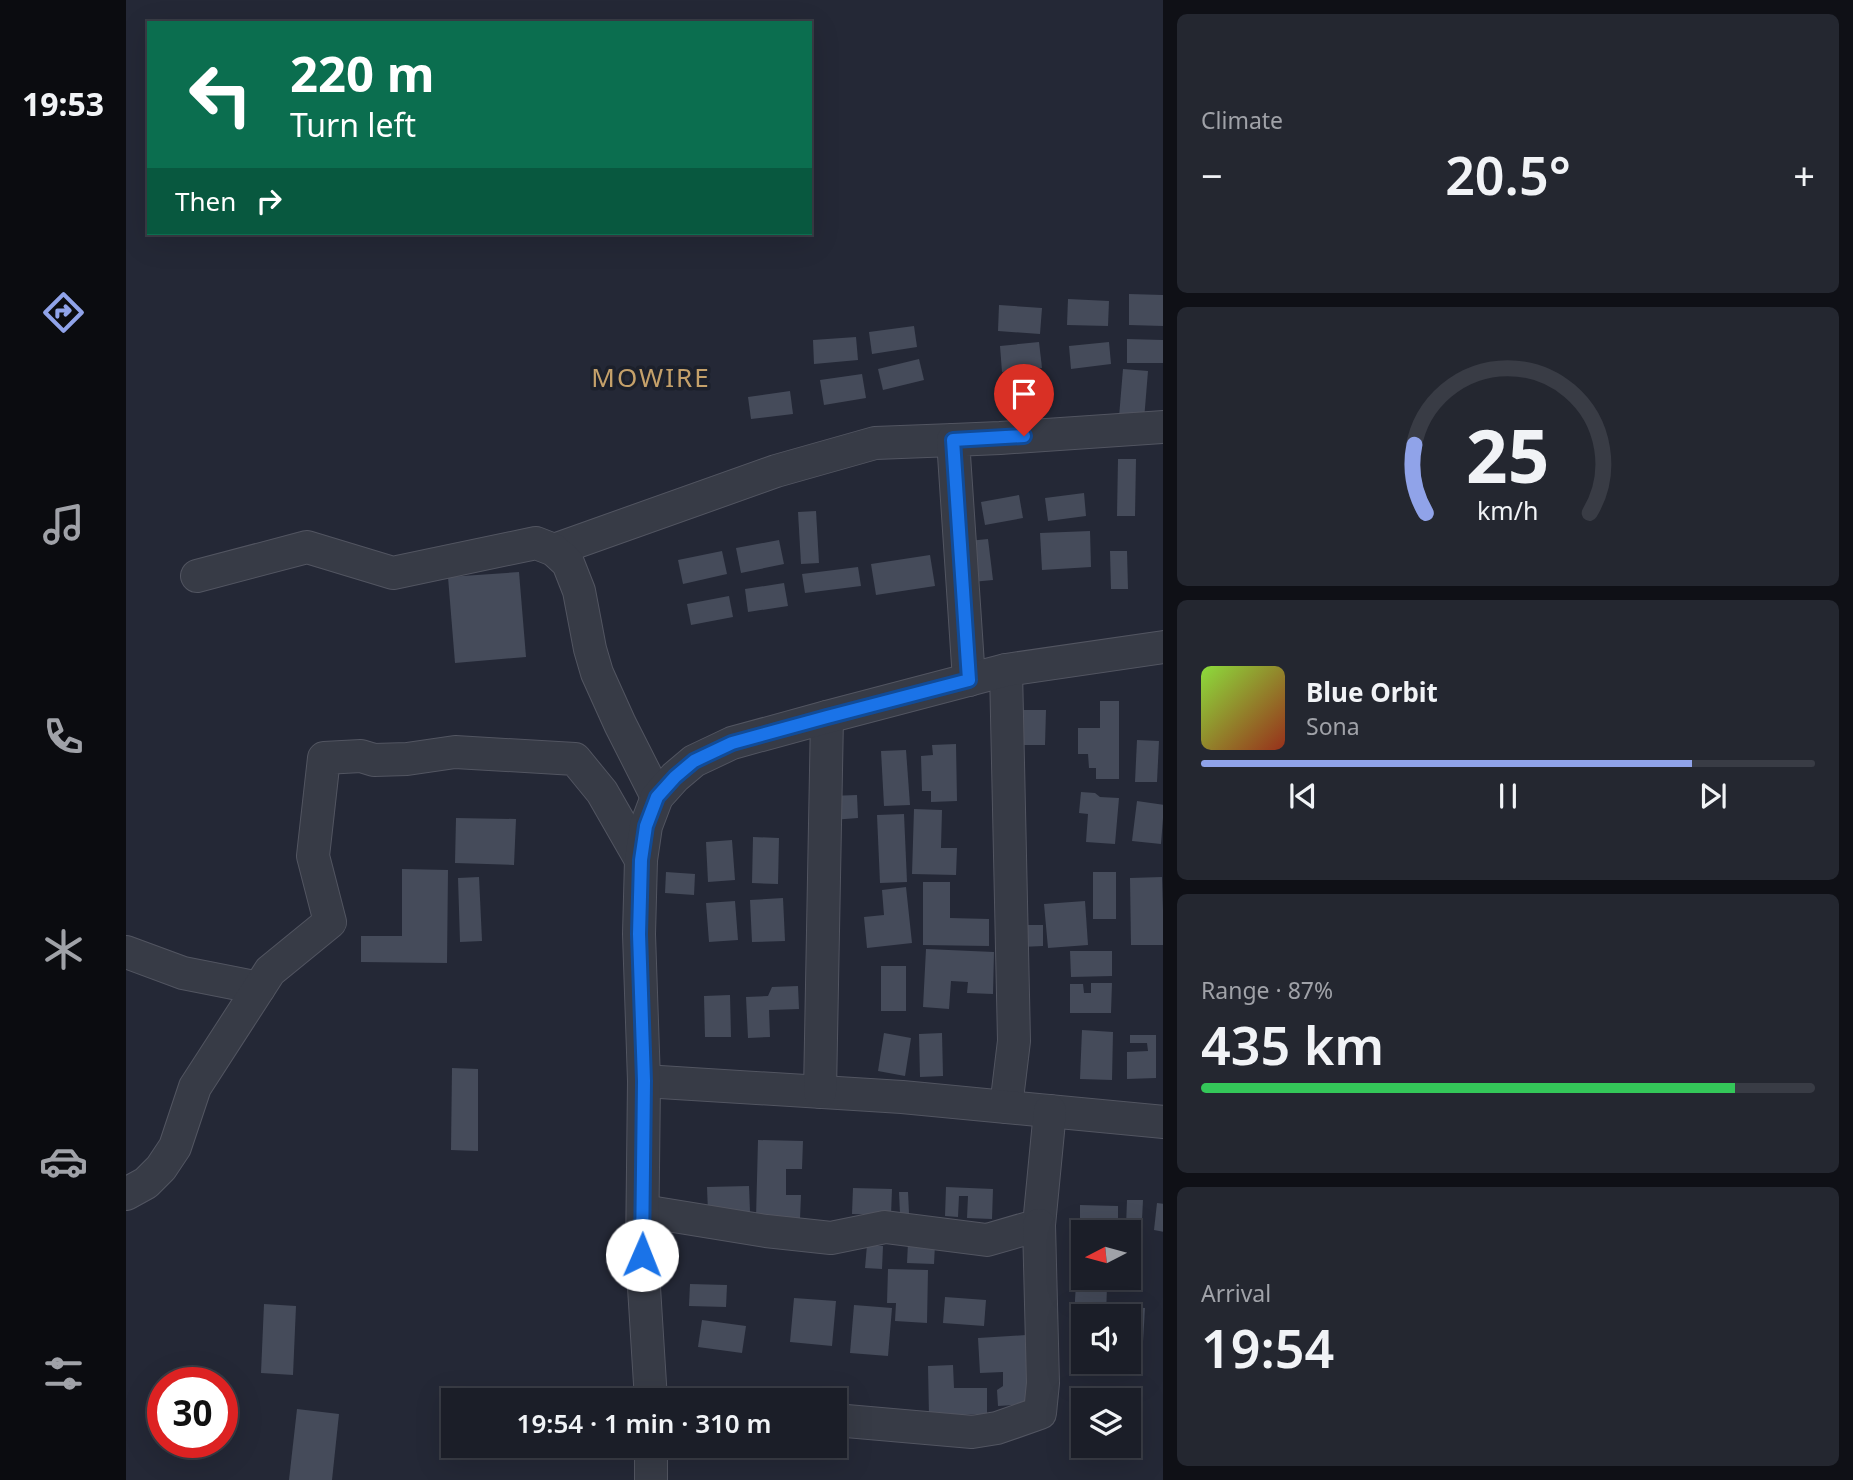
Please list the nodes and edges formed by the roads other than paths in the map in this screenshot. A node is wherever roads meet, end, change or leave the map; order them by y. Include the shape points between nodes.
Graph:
1 (1163, 427) edge
2 (953, 440) junction
3 (554, 550) junction
4 (197, 576) dead end
5 (1163, 647) edge
6 (1006, 670) junction
7 (969, 680) junction
8 (827, 717) junction
9 (657, 797) junction
10 (641, 860) junction
11 (126, 952) edge
12 (259, 988) junction
13 (644, 1081) junction
14 (820, 1092) junction
15 (1006, 1107) junction
16 (1050, 1111) junction
17 (1163, 1122) edge
18 (126, 1194) edge
19 (643, 1211) junction
20 (1039, 1225) junction
21 (650, 1388) edge
22 (847, 1421) edge
23 (651, 1458) edge
24 (652, 1480) edge

1 - 2 street
2 - 3 street via 875,443 776,471
2 - 7 street
3 - 4 street via 536,543 393,573 307,547
3 - 9 street via 568,563 597,673
5 - 6 street
6 - 7 street
6 - 15 street via 1014,1041
7 - 8 street
8 - 9 street via 732,743 694,761
8 - 14 street
9 - 10 street via 646,826
10 - 12 street via 602,792 575,759 455,752 407,759 324,758 313,856 330,922 270,971
10 - 13 street
11 - 12 street via 183,973
12 - 18 street via 195,1087 175,1147 146,1183
13 - 14 street
13 - 19 street
14 - 15 street
15 - 16 street
16 - 17 street
16 - 20 street
19 - 20 street via 831,1238 885,1227 987,1240
19 - 21 street
20 - 22 street via 1040,1413 972,1432
23 - 24 street

